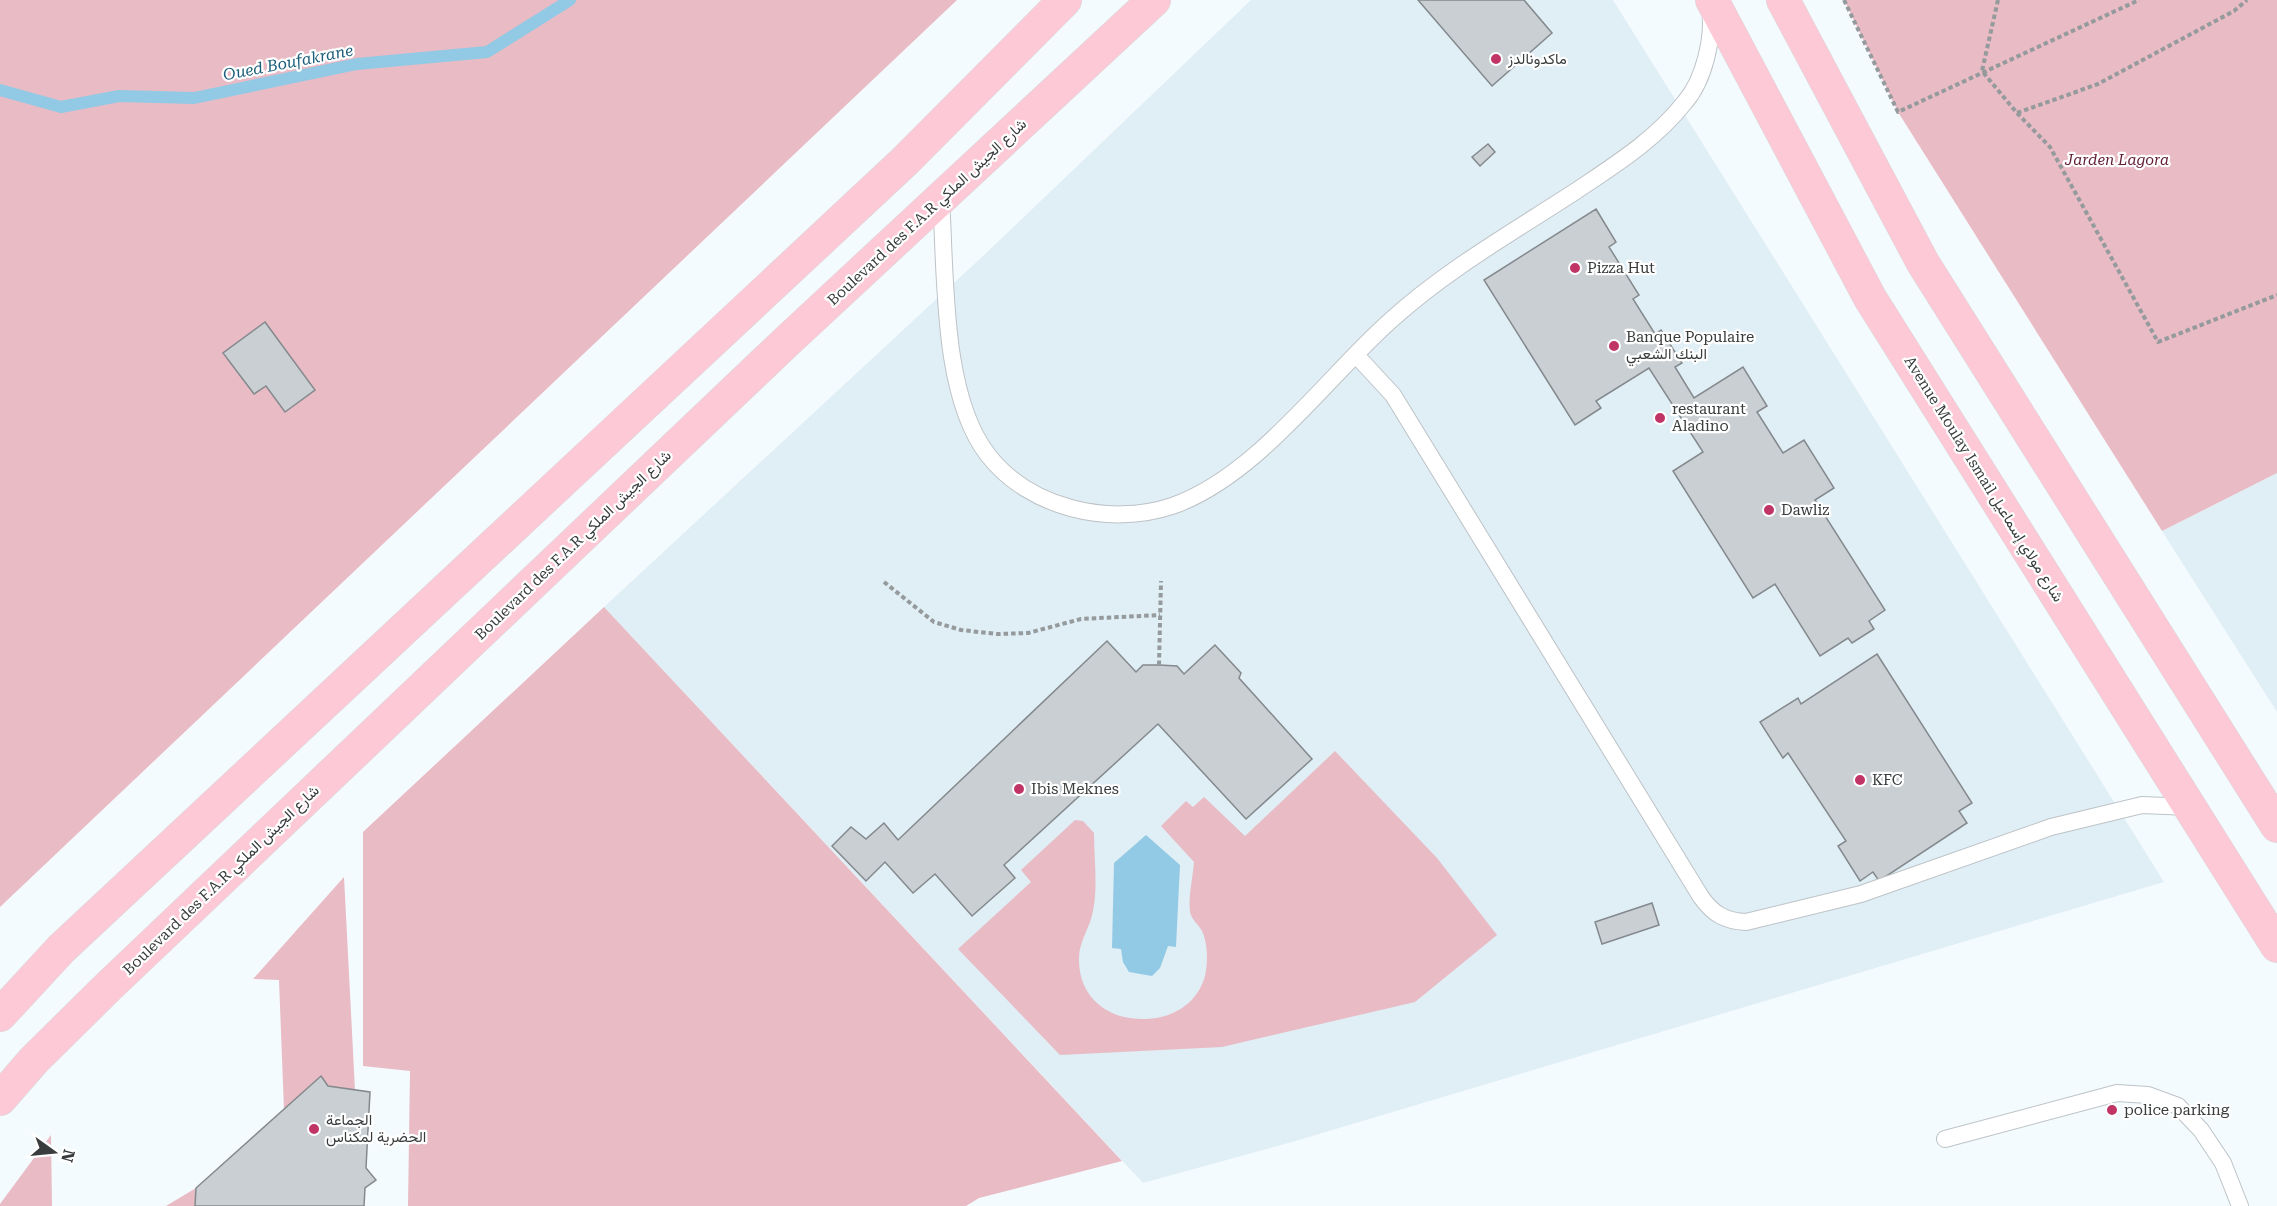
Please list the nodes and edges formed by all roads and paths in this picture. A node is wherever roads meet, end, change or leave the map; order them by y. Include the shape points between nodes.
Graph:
1 (1065, 0) edge
2 (1154, 0) edge
3 (1710, 0) edge
4 (1783, 0) edge
5 (1844, 0) edge
6 (1998, 0) edge
7 (2139, 0) edge
8 (2247, 0) edge
9 (1982, 71) junction
10 (2017, 113) junction
11 (941, 199) junction
12 (2277, 296) edge
13 (1356, 355) junction
14 (1161, 581) dead end
15 (884, 582) dead end
16 (1160, 615) junction
17 (1159, 665) dead end
18 (2189, 807) junction
19 (2277, 826) edge
20 (2277, 946) edge
21 (0, 1016) edge
22 (0, 1099) edge
23 (1945, 1139) dead end
24 (2240, 1206) edge

1 - 21 main road via 905,161 61,950
2 - 11 main road, Boulevard des F.A.R شارع الجيش الملكي
3 - 13 lane via 1702,70 1688,99 1659,132 1628,157 1437,282
3 - 18 main road, Avenue Moulay Ismail شارع مولاي إسماعيل via 1870,298
4 - 19 main road via 1923,263
5 - 9 path via 1898,112
6 - 9 path
7 - 9 path
8 - 10 path via 2234,11 2098,84
9 - 10 path
10 - 12 path via 2050,147 2158,342
11 - 13 lane via 951,352 972,429 1006,475 1057,504 1084,512 1147,513 1200,495 1271,439
11 - 22 main road, Boulevard des F.A.R شارع الجيش الملكي via 109,986
13 - 18 lane via 1393,395 1708,909 1719,917 1746,922 1861,894 2051,827 2142,805
14 - 16 path
15 - 16 path via 934,622 961,630 1028,633 1081,619
16 - 17 path
18 - 20 main road, Avenue Moulay Ismail شارع مولاي إسماعيل
23 - 24 lane via 2117,1092 2148,1095 2178,1106 2201,1130 2223,1163

